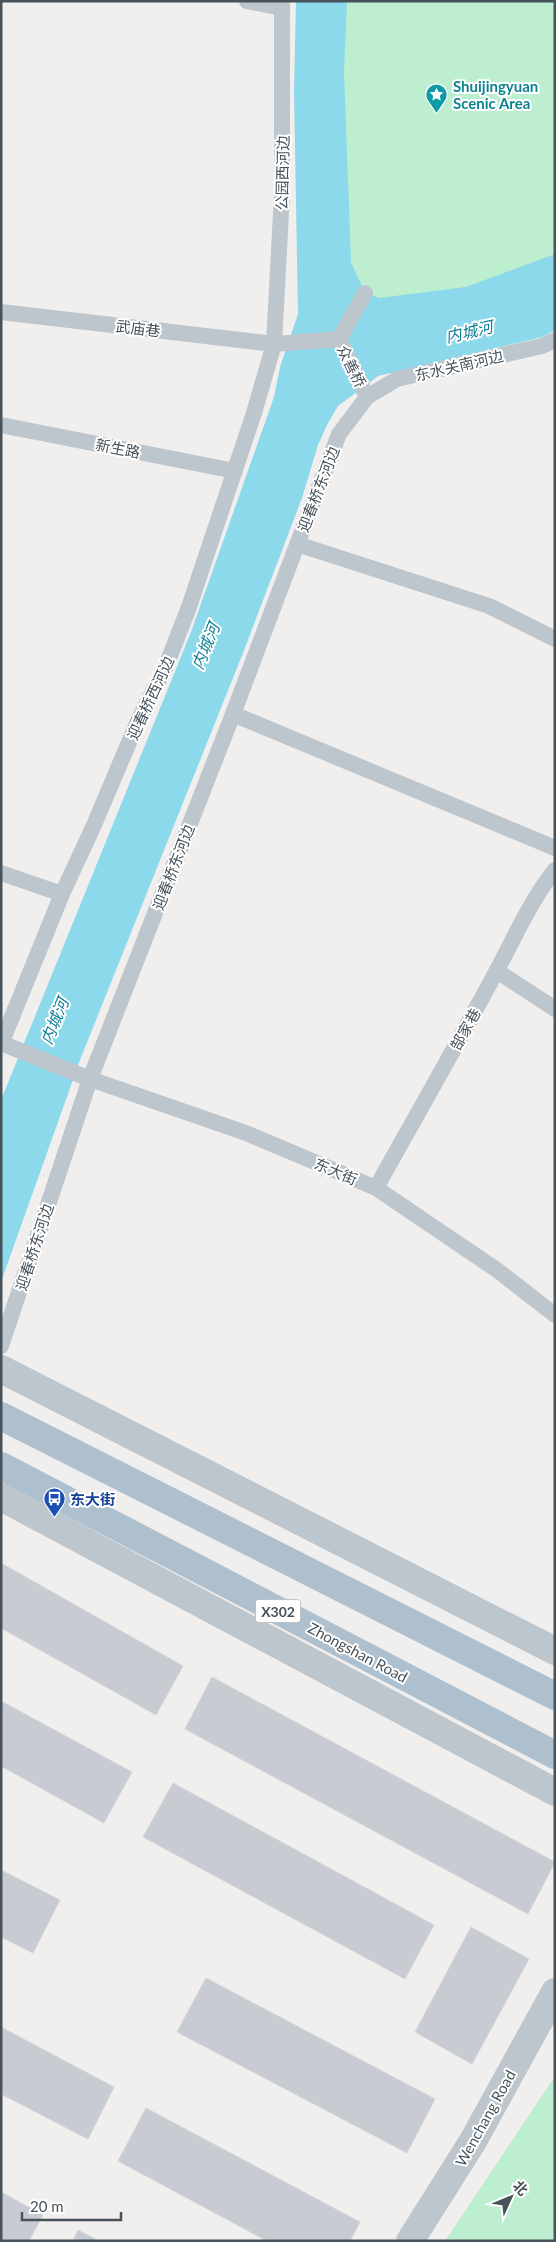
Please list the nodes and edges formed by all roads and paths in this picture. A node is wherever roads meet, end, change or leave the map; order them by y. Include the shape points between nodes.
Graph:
1 (247, 1) edge
2 (282, 5) edge
3 (365, 294) dead end
4 (1, 312) edge
5 (339, 339) junction
6 (555, 340) edge
7 (274, 344) junction
8 (367, 397) junction
9 (1, 425) edge
10 (235, 471) junction
11 (297, 544) junction
12 (555, 639) edge
13 (233, 714) junction
14 (555, 848) edge
15 (555, 870) edge
16 (1, 873) edge
17 (549, 889) edge
18 (62, 894) junction
19 (497, 971) junction
20 (555, 1009) edge
21 (1, 1044) edge
22 (90, 1079) junction
23 (376, 1188) junction
24 (554, 1312) edge
25 (1, 1346) edge
26 (1, 1369) edge
27 (1, 1416) edge
28 (1, 1466) edge
29 (1, 1497) edge
30 (555, 1651) edge
31 (555, 1696) edge
32 (555, 1755) edge
33 (555, 1792) edge
34 (555, 1992) edge
35 (410, 2241) edge

1 - 2 lane
2 - 7 lane, 公园西河边 via 282,194
3 - 5 lane
4 - 7 lane, 武庙巷
5 - 7 lane, 众善桥
5 - 8 lane, 众善桥
6 - 8 lane, 东水关南河边 via 542,346 397,379
7 - 10 lane, 迎春桥西河边
8 - 11 lane, 迎春桥东河边 via 339,434
9 - 10 lane, 新生路
10 - 18 lane, 迎春桥西河边 via 166,666 138,721
11 - 12 lane via 489,606
11 - 13 lane, 迎春桥东河边
13 - 14 lane
13 - 22 lane, 迎春桥东河边
15 - 17 lane, 郜家巷
16 - 18 lane
17 - 19 lane, 郜家巷
18 - 21 lane, 迎春桥西河边
19 - 20 lane
19 - 23 lane, 郜家巷
21 - 22 lane, 东大街
22 - 23 lane, 东大街 via 246,1133
22 - 25 lane, 迎春桥东河边
23 - 24 lane, 东大街
26 - 30 street
27 - 31 main road
28 - 32 main road, Zhongshan Road / X302
29 - 33 street
34 - 35 street, Wenchang Road via 473,2141

